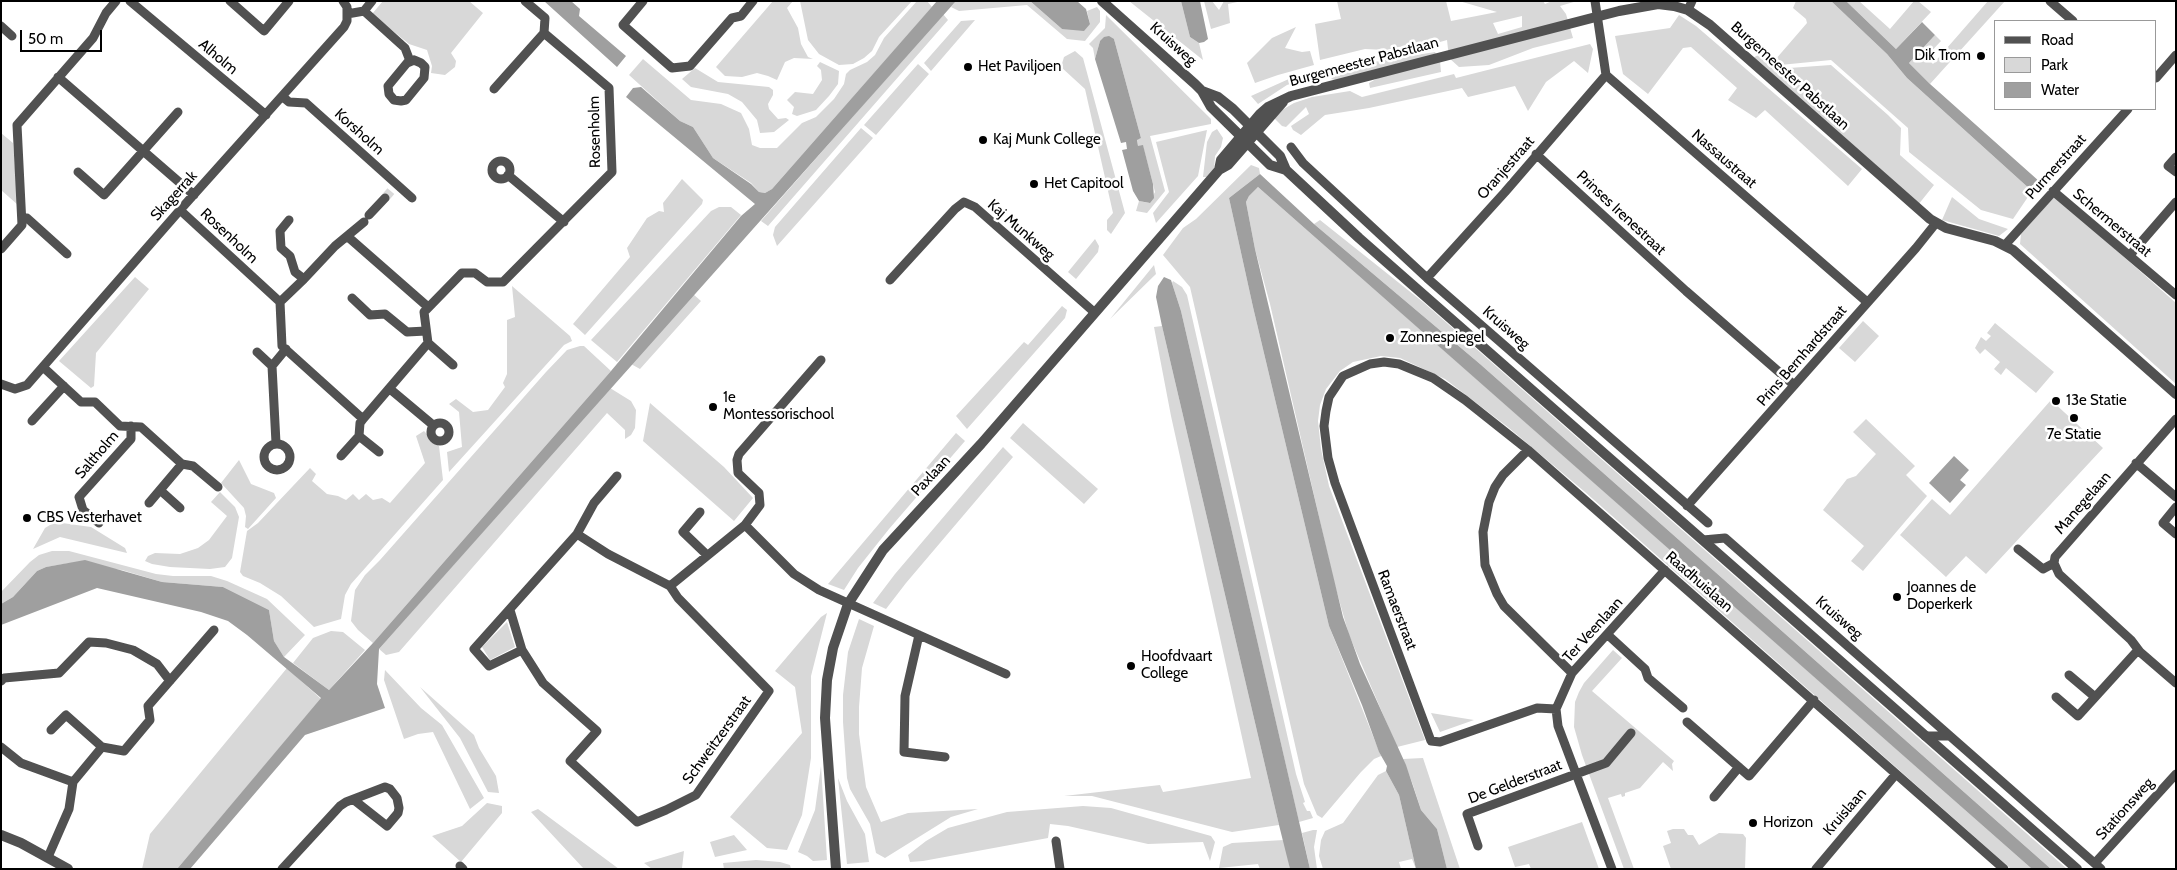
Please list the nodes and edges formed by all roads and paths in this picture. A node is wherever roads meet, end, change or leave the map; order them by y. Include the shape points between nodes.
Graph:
1 (116, 1) edge
2 (130, 1) edge
3 (230, 1) edge
4 (289, 1) edge
5 (343, 1) edge
6 (372, 1) edge
7 (525, 1) edge
8 (643, 1) edge
9 (753, 1) edge
10 (1102, 1) edge
11 (1595, 1) edge
12 (2050, 1) edge
13 (1690, 6) edge
14 (364, 11) junction
15 (347, 14) junction
16 (1597, 17) junction
17 (2072, 20) edge
18 (1, 26) edge
19 (544, 32) junction
20 (12, 36) dead end
21 (2176, 55) edge
22 (410, 61) junction
23 (1606, 75) junction
24 (58, 77) junction
25 (2157, 77) edge
26 (494, 89) dead end
27 (1202, 91) junction
28 (283, 97) junction
29 (2127, 110) edge
30 (178, 112) dead end
31 (266, 115) junction
32 (1254, 129) junction
33 (1244, 140) junction
34 (1291, 147) dead end
35 (143, 151) junction
36 (1536, 154) junction
37 (2176, 157) edge
38 (1286, 170) junction
39 (78, 172) dead end
40 (2176, 172) edge
41 (508, 175) dead end
42 (2054, 191) junction
43 (194, 195) junction
44 (385, 198) tunnel mouth
45 (412, 198) dead end
46 (2176, 202) edge
47 (180, 210) junction
48 (22, 219) junction
49 (288, 220) dead end
50 (564, 222) junction
51 (1936, 223) junction
52 (347, 236) junction
53 (2005, 245) junction
54 (1, 249) edge
55 (67, 254) dead end
56 (2130, 255) junction
57 (1427, 278) junction
58 (304, 279) junction
59 (890, 280) dead end
60 (2176, 295) edge
61 (352, 298) dead end
62 (280, 302) junction
63 (1867, 302) junction
64 (428, 308) junction
65 (1094, 312) junction
66 (426, 331) junction
67 (428, 344) junction
68 (286, 349) junction
69 (257, 352) dead end
70 (821, 360) dead end
71 (454, 365) dead end
72 (272, 366) junction
73 (43, 367) junction
74 (1353, 370) joint
75 (1, 384) edge
76 (1794, 385) junction
77 (64, 386) junction
78 (390, 389) junction
79 (2176, 394) edge
80 (363, 419) junction
81 (2176, 419) edge
82 (32, 421) dead end
83 (433, 425) dead end
84 (131, 426) junction
85 (359, 436) junction
86 (276, 443) dead end
87 (1528, 450) junction
88 (379, 452) dead end
89 (341, 456) dead end
90 (2136, 463) junction
91 (182, 464) junction
92 (617, 476) dead end
93 (218, 487) dead end
94 (160, 490) junction
95 (2176, 496) edge
96 (148, 503) dead end
97 (1687, 506) junction
98 (2176, 507) edge
99 (180, 508) dead end
100 (700, 512) dead end
101 (98, 523) dead end
102 (1708, 524) dead end
103 (745, 525) junction
104 (577, 534) junction
105 (2176, 534) edge
106 (1703, 540) junction
107 (2018, 548) dead end
108 (707, 555) junction
109 (2054, 563) junction
110 (1665, 570) junction
111 (670, 586) junction
112 (848, 604) junction
113 (510, 610) junction
114 (214, 630) dead end
115 (919, 635) junction
116 (1608, 635) junction
117 (522, 650) junction
118 (2138, 650) junction
119 (1572, 673) junction
120 (1006, 674) dead end
121 (2069, 675) dead end
122 (1, 681) edge
123 (170, 681) junction
124 (2176, 683) edge
125 (2095, 697) junction
126 (2056, 698) dead end
127 (1814, 700) junction
128 (1683, 708) dead end
129 (1556, 709) junction
130 (1687, 722) dead end
131 (51, 730) dead end
132 (1632, 733) dead end
133 (1925, 736) junction
134 (1950, 736) junction
135 (1, 747) edge
136 (102, 747) junction
137 (945, 757) dead end
138 (1739, 767) junction
139 (1575, 773) junction
140 (1896, 774) junction
141 (2176, 774) edge
142 (73, 782) junction
143 (1714, 797) dead end
144 (354, 800) junction
145 (1, 835) edge
146 (2064, 837) junction
147 (1056, 841) dead end
148 (1478, 846) dead end
149 (2061, 854) junction
150 (48, 857) junction
151 (2098, 866) edge
152 (64, 867) edge
153 (282, 869) edge
154 (836, 869) edge
155 (1060, 869) edge
156 (1612, 869) edge
157 (1816, 869) edge
158 (2004, 869) edge
159 (2077, 869) edge

1 - 24 street via 92,38
2 - 31 street, Alholm
3 - 4 street via 264,30
5 - 15 street
6 - 14 street
7 - 19 street via 545,18
8 - 9 street via 623,25 672,68 690,66 732,18 741,16
10 - 27 street, Kruisweg
11 - 16 street
12 - 17 street
13 - 16 street, Burgemeester Pabstlaan via 1658,4
13 - 51 street, Burgemeester Pabstlaan
14 - 15 street
14 - 22 street via 405,48
15 - 28 street, Skagerrak via 344,27
16 - 23 street
16 - 32 street, Burgemeester Pabstlaan via 1291,96
18 - 20 street
19 - 26 street
19 - 50 street, Rosenholm via 609,88 612,172
21 - 25 street
22 - 22 street via 388,86 394,100 406,100 424,78 426,72 421,62
23 - 36 street, Oranjestraat
23 - 63 street, Nassaustraat
24 - 35 street
24 - 48 street via 17,125
27 - 32 street, Kruisweg via 1218,97
27 - 33 street, Kruisweg via 1210,107
28 - 31 street, Skagerrak
28 - 45 street, Korsholm via 289,102 306,103
29 - 42 street, Purmerstraat
30 - 35 street
31 - 43 street, Skagerrak
32 - 33 street, Paxlaan
32 - 38 street, Kruisweg via 1280,156
33 - 38 street, Kruisweg via 1270,165
33 - 65 street, Paxlaan via 1221,160 1219,170
34 - 57 street, Kruisweg via 1303,163
35 - 39 street via 104,195
35 - 43 street
36 - 57 street, Oranjestraat
36 - 76 street, Prinses Irenestraat via 1686,292
37 - 40 street via 2168,166
38 - 106 street, Kruisweg
41 - 50 street
42 - 53 street, Purmerstraat
42 - 56 street, Schermerstraat
43 - 47 street, Skagerrak
44 - 52 street
46 - 56 street
47 - 62 street, Rosenholm
47 - 73 street, Skagerrak
48 - 54 street via 22,225
48 - 55 street via 27,218
49 - 58 street, Rosenholm via 280,232 281,248 290,256 295,272
50 - 64 street, Rosenholm via 504,282 487,282 475,273 462,273
51 - 53 street, Burgemeester Pabstlaan
51 - 63 street, Prins Bernhardstraat
52 - 58 street
52 - 64 street
53 - 79 street, Burgemeester Pabstlaan
56 - 60 street, Schermerstraat
57 - 97 street, Kruisweg
58 - 62 street
59 - 65 street, Kaj Munkweg via 964,202 975,207
61 - 66 street via 370,315 386,314 407,332
62 - 68 street via 282,346
63 - 76 street, Prins Bernhardstraat
64 - 66 street via 424,312
65 - 112 street, Paxlaan via 981,444 882,550
66 - 67 street
67 - 71 street
67 - 78 street
68 - 72 street
68 - 80 street
69 - 72 street
70 - 103 street via 736,460 738,473 756,490 760,501
72 - 86 street
73 - 75 street, Skagerrak via 21,388
73 - 77 street, Saltholm
74 - 87 street, Raadhuislaan via 1384,362 1413,368 1465,400
74 - 129 street, Ramaerstraat via 1336,385 1329,397 1324,426 1328,458 1431,741 1440,742 1537,708
76 - 97 street, Prins Bernhardstraat
77 - 82 street
77 - 84 street, Saltholm via 81,402 95,402 120,426
78 - 80 street
78 - 83 street
80 - 85 street
81 - 90 street, Manegelaan
84 - 91 street, Saltholm via 141,427
84 - 101 street, Saltholm via 131,439 79,497 82,510
85 - 88 street
85 - 89 street
87 - 110 street, Raadhuislaan
87 - 119 street via 1503,475 1489,502 1483,532 1485,565 1504,606
90 - 95 street
90 - 109 street, Manegelaan via 2055,557
91 - 93 street, Saltholm via 192,466
91 - 94 street
92 - 104 street via 594,502
94 - 96 street
94 - 99 street
97 - 102 street, Kruisweg
98 - 105 street via 2163,523
100 - 108 street via 683,532
103 - 108 street
103 - 112 street via 794,574
104 - 111 street, Schweitzerstraat
104 - 113 street
106 - 133 street, Kruisweg
106 - 134 street, Kruisweg via 1725,538
107 - 109 street via 2043,570
108 - 111 street
109 - 118 street via 2059,574
110 - 116 street, Ter Veenlaan
110 - 127 street, Raadhuislaan
111 - 117 street, Schweitzerstraat via 769,691 696,795 666,810 637,822 570,761 597,731 543,684
112 - 115 street
112 - 154 street, Paxlaan via 833,648 825,718
113 - 117 street, Schweitzerstraat
113 - 117 street via 474,650 489,666
114 - 123 street
115 - 120 street
115 - 137 street via 905,696 904,752
116 - 119 street, Ter Veenlaan
116 - 128 street via 1645,669 1648,678
118 - 124 street
118 - 125 street
119 - 129 street, Ter Veenlaan
121 - 125 street
122 - 123 street via 4,678 59,673 89,642 133,650 157,664
123 - 136 street via 148,706 150,720 124,751
125 - 126 street via 2078,716
127 - 138 street via 1749,776
127 - 140 street, Raadhuislaan
129 - 139 street via 1558,726
130 - 138 street
131 - 136 street via 66,714
132 - 139 street via 1606,763
133 - 134 street
133 - 149 street, Kruisweg
134 - 146 street, Kruisweg
135 - 142 street via 21,763
136 - 142 street
138 - 143 street
139 - 148 street, De Gelderstraat via 1467,814
139 - 156 street
140 - 157 street, Kruislaan
140 - 158 street, Raadhuislaan
141 - 151 street, Stationsweg
142 - 150 street via 70,809
144 - 144 street via 387,826 398,813 396,798 385,787
144 - 153 street via 340,806
145 - 150 street
146 - 149 street
146 - 151 street, Kruisweg
147 - 155 street
149 - 159 street, Kruisweg
150 - 152 street

